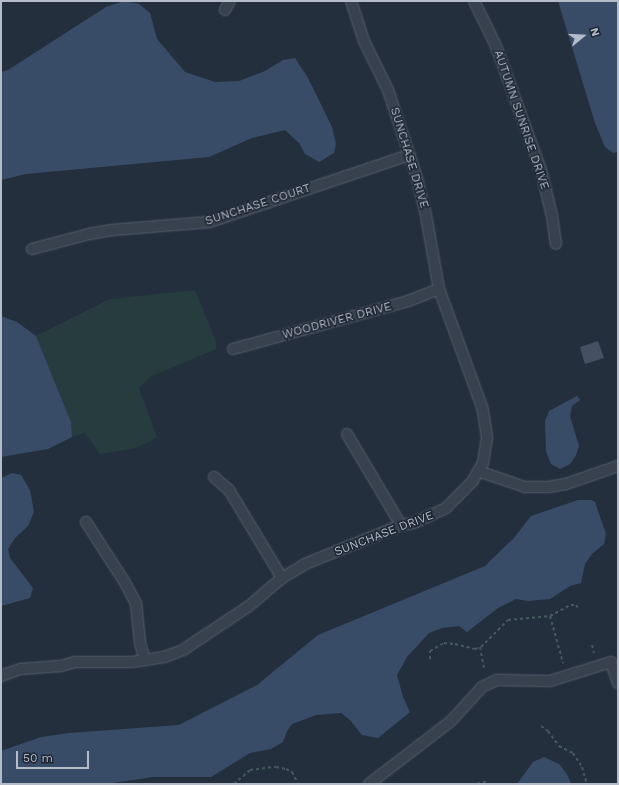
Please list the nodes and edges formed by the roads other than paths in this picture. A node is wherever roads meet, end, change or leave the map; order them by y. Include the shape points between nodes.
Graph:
1 (351, 1) edge
2 (474, 1) edge
3 (409, 155) junction
4 (556, 244) dead end
5 (32, 249) dead end
6 (439, 289) junction
7 (233, 349) dead end
8 (347, 434) dead end
9 (618, 466) edge
10 (478, 471) junction
11 (214, 478) dead end
12 (86, 522) dead end
13 (401, 525) junction
14 (282, 578) junction
15 (145, 660) junction
16 (1, 676) edge
17 (618, 683) edge
18 (369, 784) edge

1 - 3 street, SUNCHASE DRIVE via 364,41 388,90
2 - 4 street, AUTUMN SUNRISE DRIVE via 496,46 540,170 552,216
3 - 5 street, SUNCHASE COURT via 210,222 104,231
3 - 6 street, SUNCHASE DRIVE via 426,214
6 - 7 street, WOODRIVER DRIVE via 408,301
6 - 10 street, SUNCHASE DRIVE via 482,407 487,437 483,463
8 - 13 street
9 - 10 street via 549,488 525,487
10 - 13 street, SUNCHASE DRIVE via 472,482 446,508 414,523
11 - 14 street via 229,490
12 - 15 street via 136,604 140,643
13 - 14 street, SUNCHASE DRIVE via 305,564
14 - 15 street, SUNCHASE DRIVE via 249,606 183,650
15 - 16 street, SUNCHASE DRIVE via 75,662 60,666 20,669
17 - 18 street via 611,662 550,681 497,680 482,687 451,721

